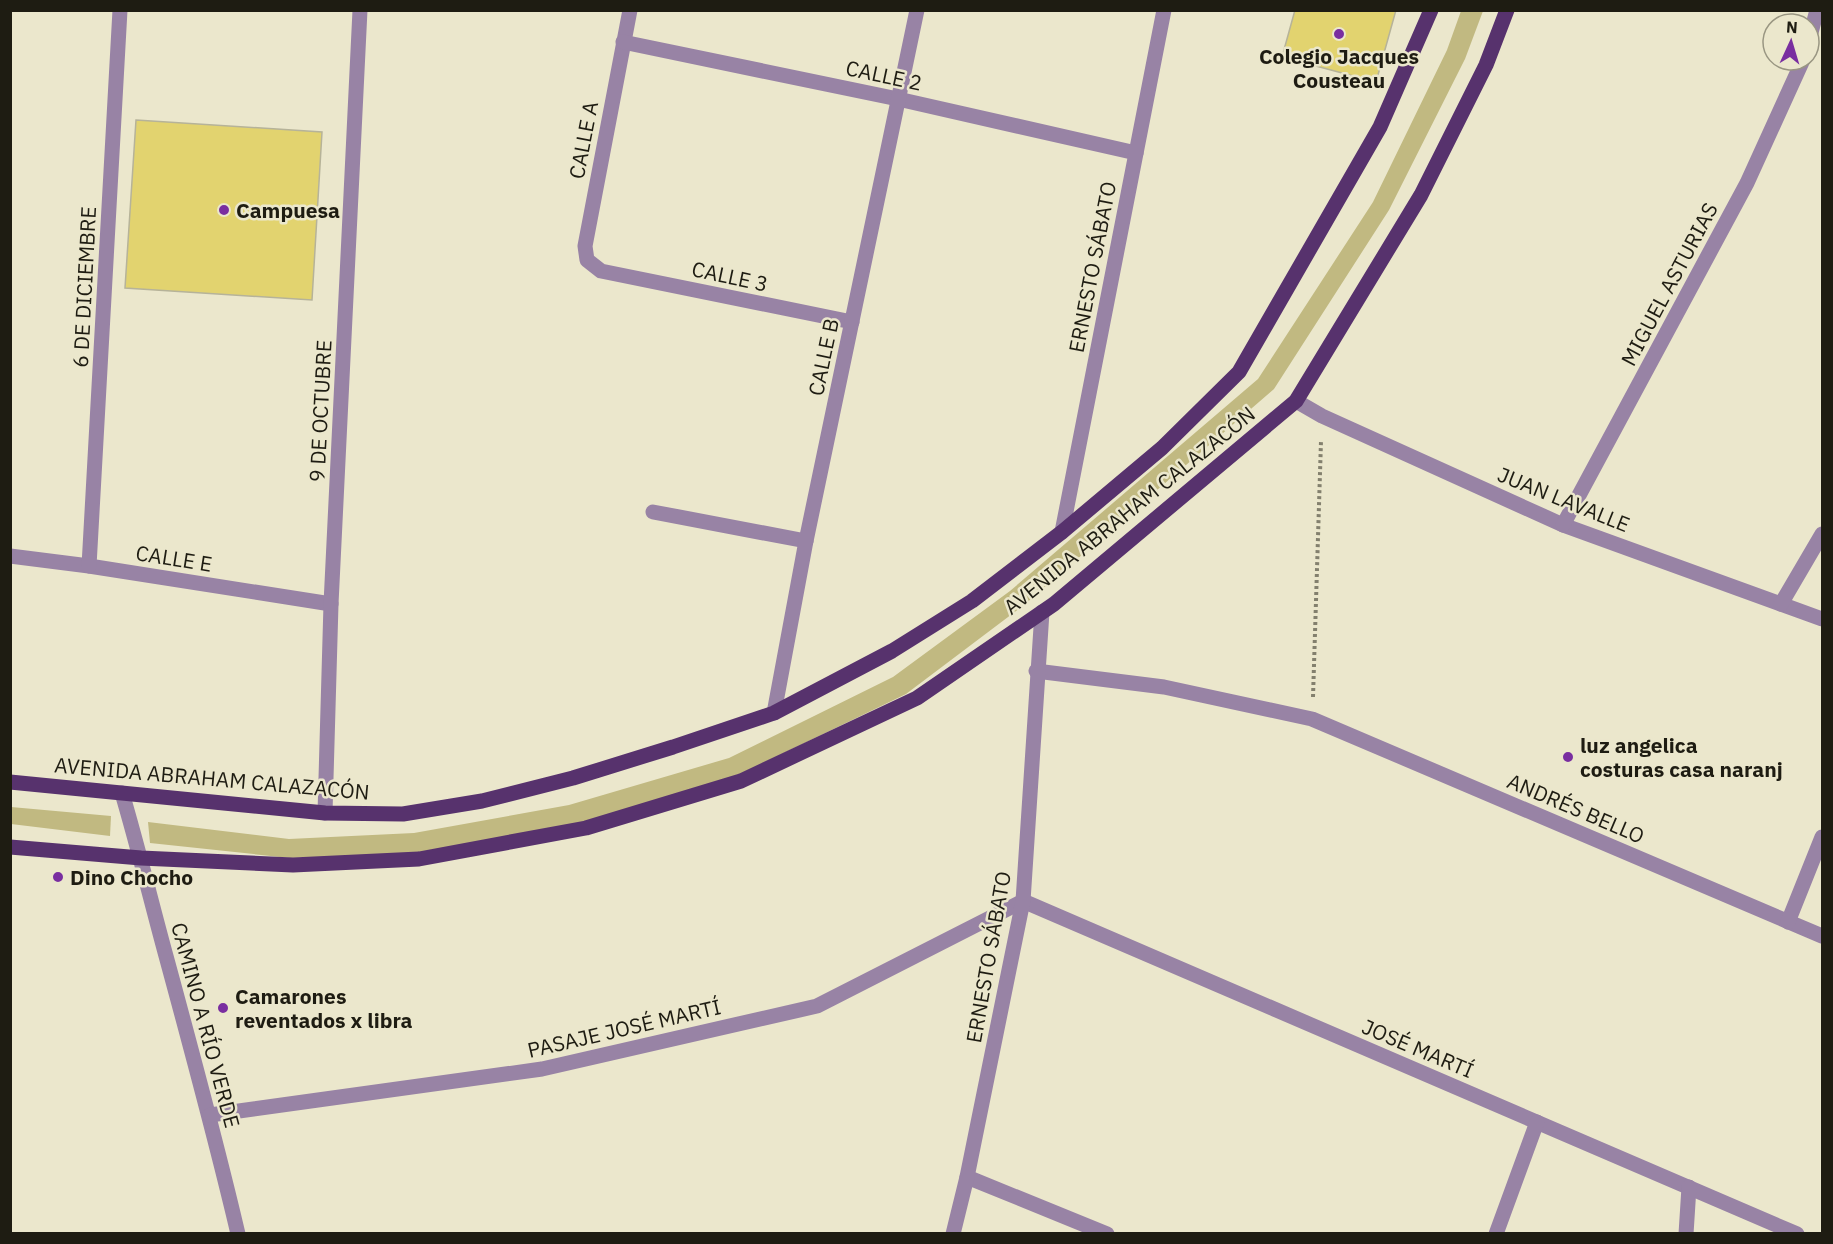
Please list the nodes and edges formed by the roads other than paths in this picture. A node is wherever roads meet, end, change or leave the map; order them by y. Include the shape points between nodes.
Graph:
1 (120, 10) edge
2 (360, 10) edge
3 (630, 10) edge
4 (917, 10) edge
5 (1164, 10) edge
6 (1431, 10) edge
7 (1507, 10) edge
8 (624, 42) junction
9 (1798, 72) edge
10 (898, 99) junction
11 (1136, 153) junction
12 (601, 271) joint
13 (852, 322) junction
14 (1296, 401) junction
15 (653, 512) dead end
16 (1563, 525) junction
17 (1062, 532) junction
18 (1822, 534) edge
19 (806, 541) junction
20 (10, 556) edge
21 (89, 566) junction
22 (331, 604) junction
23 (1781, 604) junction
24 (1042, 612) junction
25 (1822, 619) edge
26 (1036, 671) junction
27 (774, 713) junction
28 (10, 782) edge
29 (122, 793) junction
30 (326, 813) junction
31 (1822, 837) edge
32 (10, 847) edge
33 (141, 858) junction
34 (1023, 901) junction
35 (1788, 922) junction
36 (1822, 936) edge
37 (210, 1115) junction
38 (1537, 1122) junction
39 (967, 1177) junction
40 (1689, 1187) junction
41 (238, 1233) edge
42 (953, 1233) edge
43 (1107, 1233) edge
44 (1496, 1233) edge
45 (1686, 1233) edge
46 (1797, 1233) edge

1 - 21 street, 6 DE DICIEMBRE
2 - 22 street, 9 DE OCTUBRE
3 - 8 street, CALLE A
4 - 10 street, CALLE B
5 - 11 street, ERNESTO SÁBATO
6 - 17 main road, AVENIDA ABRAHAM CALAZACÓN via 1380,128 1239,372 1162,448
7 - 14 main road, AVENIDA ABRAHAM CALAZACÓN via 1486,65 1421,195
8 - 10 street, CALLE 2
8 - 12 street, CALLE A via 585,246 587,260
9 - 16 street, MIGUEL ASTURIAS via 1747,183
10 - 11 street, CALLE 2
10 - 13 street, CALLE B
11 - 17 street, ERNESTO SÁBATO
12 - 13 street, CALLE 3
13 - 19 street, CALLE B
14 - 16 street, JUAN LAVALLE
14 - 24 main road, AVENIDA ABRAHAM CALAZACÓN
15 - 19 street
16 - 23 street, JUAN LAVALLE
17 - 27 main road, AVENIDA ABRAHAM CALAZACÓN via 972,601 892,651
18 - 23 street
19 - 27 street, CALLE B
20 - 21 street, CALLE E
21 - 22 street, CALLE E
22 - 30 street, 9 DE OCTUBRE
23 - 25 street, JUAN LAVALLE
24 - 26 street, ERNESTO SÁBATO
24 - 33 main road, AVENIDA ABRAHAM CALAZACÓN via 917,698 741,781 586,828 419,859 293,865
26 - 34 street, ERNESTO SÁBATO
26 - 35 street, ANDRÉS BELLO via 1164,687 1312,719
27 - 30 main road, AVENIDA ABRAHAM CALAZACÓN via 573,778 482,801 403,814
28 - 29 main road, AVENIDA ABRAHAM CALAZACÓN
29 - 30 main road, AVENIDA ABRAHAM CALAZACÓN
29 - 33 street, CAMINO A RÍO VERDE
31 - 35 street
32 - 33 main road, AVENIDA ABRAHAM CALAZACÓN
33 - 37 street, CAMINO A RÍO VERDE
34 - 37 street, PASAJE JOSÉ MARTÍ via 817,1006 542,1070
34 - 38 street, JOSÉ MARTÍ
34 - 39 street, ERNESTO SÁBATO
35 - 36 street, ANDRÉS BELLO
37 - 41 street, CAMINO A RÍO VERDE
38 - 40 street, JOSÉ MARTÍ
38 - 44 street
39 - 42 street, ERNESTO SÁBATO
39 - 43 street
40 - 45 street
40 - 46 street, JOSÉ MARTÍ

